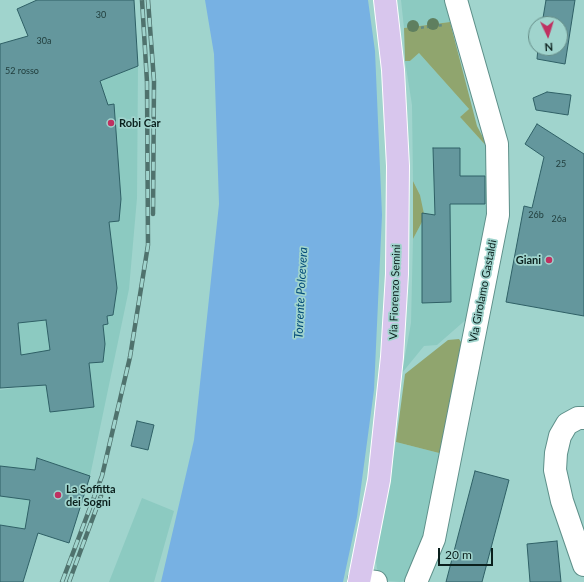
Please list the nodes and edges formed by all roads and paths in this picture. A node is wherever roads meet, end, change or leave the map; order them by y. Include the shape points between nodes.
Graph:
1 (385, 0) edge
2 (456, 0) edge
3 (451, 24) dead end
4 (404, 30) dead end
5 (584, 418) edge
6 (584, 565) edge
7 (365, 581) edge
8 (416, 582) edge

1 - 7 main road, Via Fiorenzo Semini via 393,70 398,166 397,274 392,357
2 - 8 street, Via Girolamo Gastaldi via 497,144 498,216 434,539
3 - 4 path
5 - 6 street via 567,424 560,436 555,470 562,501

